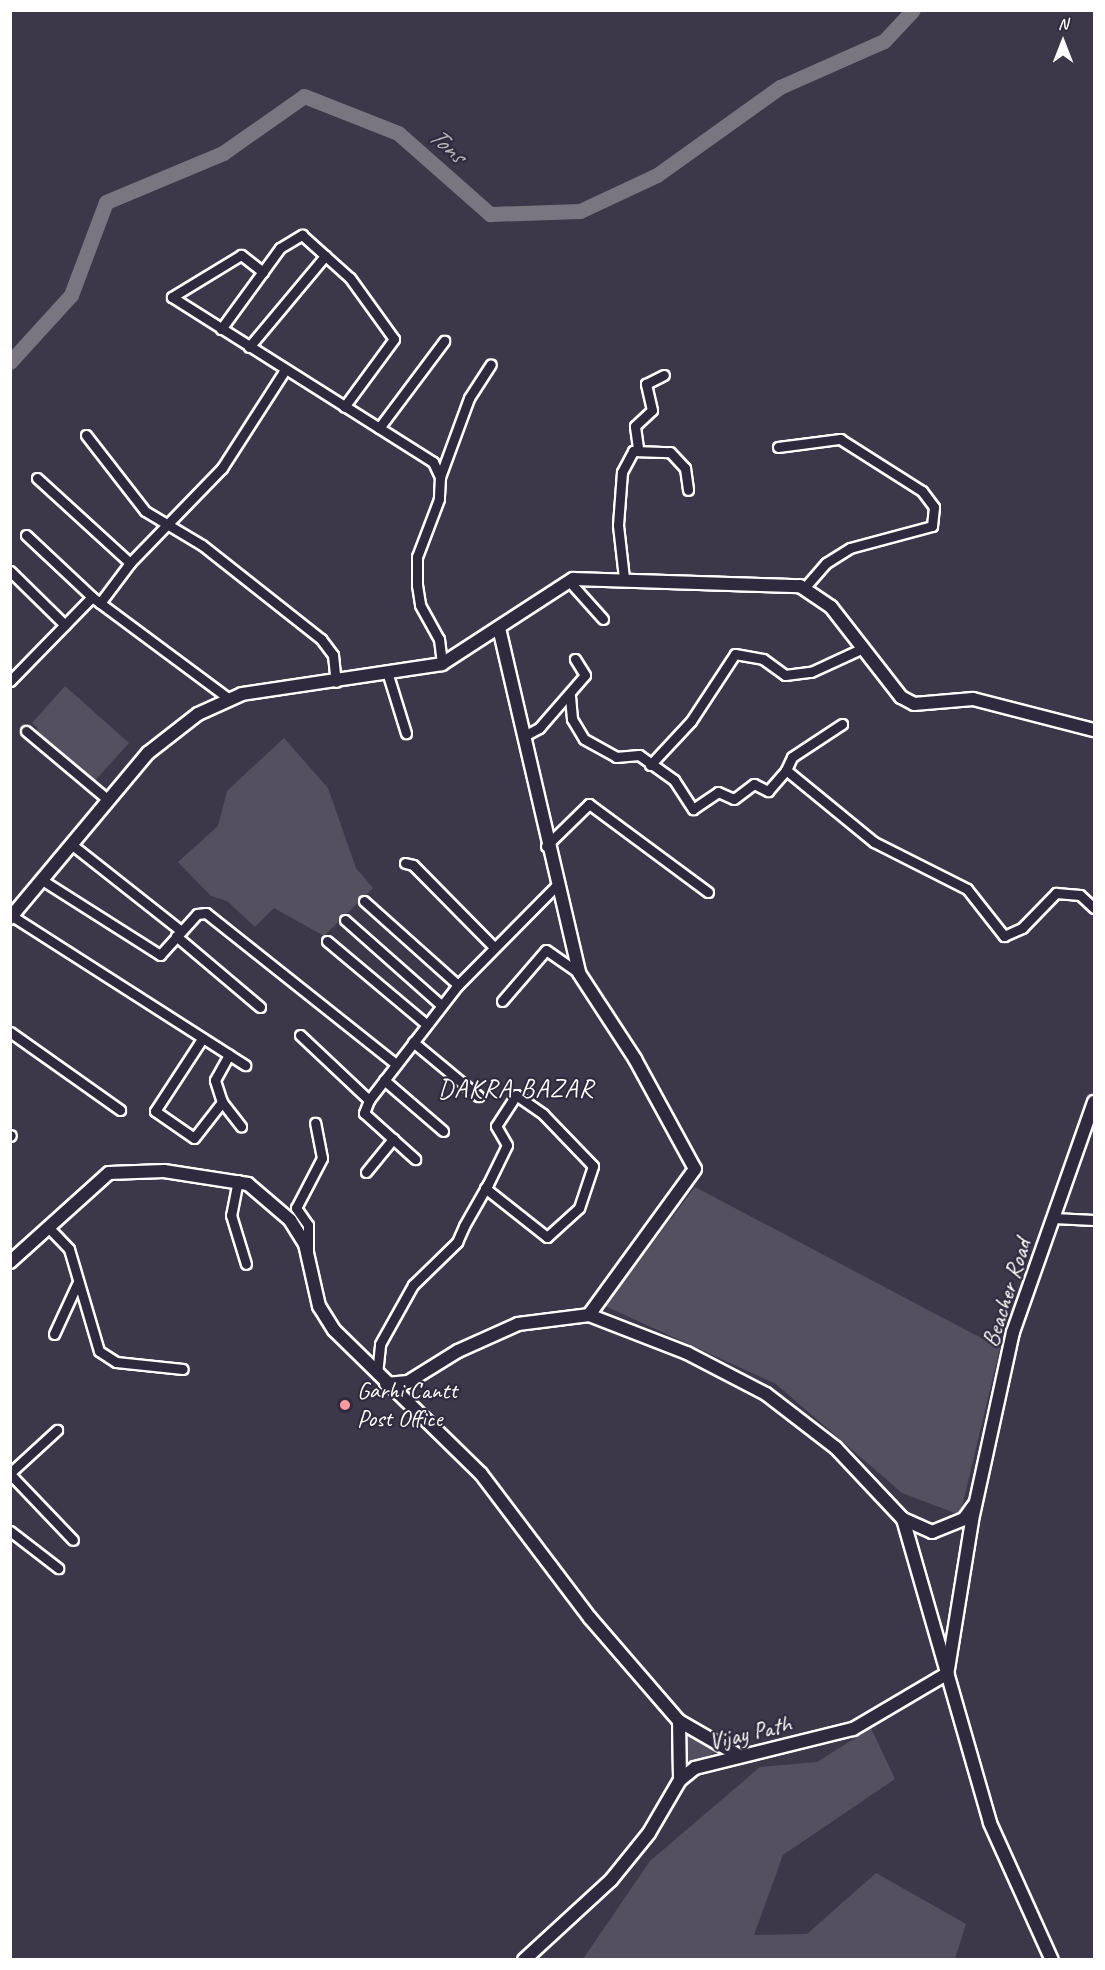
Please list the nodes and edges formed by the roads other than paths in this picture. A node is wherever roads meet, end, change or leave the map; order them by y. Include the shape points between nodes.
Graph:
1 (325, 256) junction
2 (263, 272) junction
3 (221, 329) junction
4 (444, 341) dead end
5 (249, 347) junction
6 (491, 364) dead end
7 (285, 370) junction
8 (664, 375) dead end
9 (344, 407) junction
10 (379, 429) junction
11 (86, 435) dead end
12 (778, 447) dead end
13 (638, 448) junction
14 (440, 477) junction
15 (37, 478) dead end
16 (688, 490) dead end
17 (170, 527) junction
18 (26, 535) dead end
19 (130, 563) junction
20 (10, 571) edge
21 (624, 578) junction
22 (569, 580) junction
23 (805, 587) junction
24 (96, 600) junction
25 (603, 619) dead end
26 (65, 625) junction
27 (499, 628) junction
28 (863, 648) junction
29 (575, 659) dead end
30 (10, 664) edge
31 (442, 664) junction
32 (19, 672) junction
33 (388, 675) junction
34 (10, 681) edge
35 (336, 682) junction
36 (570, 696) junction
37 (228, 698) junction
38 (842, 724) dead end
39 (1095, 730) edge
40 (26, 731) dead end
41 (405, 733) dead end
42 (524, 736) junction
43 (650, 765) junction
44 (786, 770) junction
45 (107, 799) junction
46 (71, 844) junction
47 (546, 846) junction
48 (405, 863) dead end
49 (42, 880) junction
50 (556, 885) junction
51 (708, 892) dead end
52 (364, 901) dead end
53 (1095, 908) edge
54 (11, 917) edge
55 (345, 920) dead end
56 (178, 934) junction
57 (327, 941) dead end
58 (494, 947) junction
59 (579, 973) junction
60 (458, 985) junction
61 (502, 1001) dead end
62 (441, 1005) junction
63 (260, 1007) dead end
64 (426, 1024) junction
65 (10, 1032) edge
66 (300, 1035) dead end
67 (202, 1039) junction
68 (413, 1041) junction
69 (229, 1055) junction
70 (396, 1064) junction
71 (245, 1065) dead end
72 (384, 1080) junction
73 (477, 1096) dead end
74 (369, 1100) junction
75 (222, 1102) junction
76 (1095, 1102) edge
77 (120, 1110) dead end
78 (315, 1123) dead end
79 (241, 1126) dead end
80 (443, 1131) dead end
81 (393, 1139) junction
82 (415, 1159) dead end
83 (366, 1172) dead end
84 (238, 1180) junction
85 (485, 1188) junction
86 (1053, 1218) junction
87 (1095, 1220) edge
88 (48, 1227) junction
89 (308, 1254) junction
90 (10, 1262) edge
91 (246, 1264) dead end
92 (76, 1284) junction
93 (589, 1315) junction
94 (54, 1334) dead end
95 (183, 1369) dead end
96 (377, 1374) junction
97 (386, 1384) junction
98 (57, 1430) dead end
99 (10, 1474) edge
100 (976, 1502) junction
101 (903, 1519) junction
102 (10, 1531) edge
103 (74, 1540) dead end
104 (58, 1568) dead end
105 (948, 1673) junction
106 (679, 1721) junction
107 (738, 1755) junction
108 (680, 1780) junction
109 (525, 1959) edge
110 (1052, 1959) edge

1 - 2 street via 296,236
1 - 5 street
1 - 9 street via 350,278 394,339
2 - 3 street
2 - 3 street via 241,255 172,294
3 - 5 street
4 - 10 street
5 - 7 street
6 - 14 street via 469,399
7 - 9 street
7 - 17 street via 222,468
8 - 13 street via 646,384 652,410 635,426
9 - 10 street
10 - 14 street via 428,457
11 - 17 street via 145,511
12 - 23 street via 840,439 922,491 934,507 932,526 850,548 826,563
13 - 16 street via 670,452 685,468
13 - 21 street via 622,472 618,525
14 - 31 street via 437,507 417,557 417,585 420,605 439,639
15 - 19 street
17 - 19 street
17 - 35 street via 321,639 333,655
18 - 24 street
19 - 24 street
20 - 26 street
21 - 22 street
21 - 23 street
22 - 25 street
22 - 27 street
23 - 28 street via 831,607
24 - 26 street
24 - 37 street
26 - 32 street
27 - 31 street
27 - 42 street
28 - 39 street via 901,697 914,704 973,699
28 - 43 street via 811,672 785,675 763,659 735,654 692,721
29 - 36 street via 586,672
30 - 32 street
31 - 33 street
32 - 34 street
33 - 35 street
33 - 41 street
35 - 37 street
36 - 42 street
36 - 43 street via 572,719 584,739 616,757 634,753
37 - 45 street via 172,731
38 - 44 street via 792,757
40 - 45 street
42 - 47 street
43 - 44 street via 674,780 696,810 718,792 734,798 754,784 768,791
44 - 53 street via 874,842 967,889 998,934 1011,936 1056,893 1080,895
45 - 46 street
46 - 49 street
46 - 56 street
47 - 50 street
47 - 51 street via 589,804
48 - 58 street via 413,865
49 - 54 street
49 - 56 street via 155,954
50 - 58 street
50 - 59 street
52 - 60 street
54 - 67 street
55 - 62 street
56 - 63 street
56 - 70 street via 197,914 209,915
57 - 64 street
58 - 60 street
59 - 61 street via 546,950
59 - 93 street via 635,1059 696,1169
60 - 62 street
62 - 64 street
64 - 68 street
65 - 77 street
66 - 74 street
67 - 69 street
67 - 75 street via 155,1111 194,1138
68 - 70 street
68 - 73 street
69 - 71 street
69 - 75 street via 215,1080
70 - 72 street
72 - 74 street
72 - 80 street
74 - 81 street via 364,1113
75 - 79 street
76 - 86 street, Beacher Road
78 - 89 street via 322,1158 296,1208 308,1225
81 - 82 street
81 - 83 street
84 - 88 street via 164,1171 108,1173
84 - 89 street via 290,1220
84 - 91 street via 231,1215
85 - 85 street via 507,1145 496,1126 518,1094 593,1166 579,1208 547,1237
85 - 96 street via 457,1242 413,1285 380,1344
86 - 87 street
86 - 100 street, Beacher Road via 1013,1332
88 - 90 street
88 - 92 street via 69,1249
89 - 96 street via 319,1306
92 - 94 street
92 - 95 street via 106,1357
93 - 97 street via 518,1324 458,1351 408,1382
93 - 101 street via 687,1353 766,1394 836,1448
96 - 97 street
97 - 106 street via 442,1431 481,1474 590,1618
98 - 99 street
99 - 103 street
100 - 101 street via 964,1519 932,1532
100 - 105 street, Beacher Road
101 - 105 street
102 - 104 street
105 - 107 street, Vijay Path via 852,1729
105 - 110 street via 990,1823
106 - 107 street
106 - 108 street
107 - 108 street, Vijay Path via 695,1768
108 - 109 street, Vijay Path via 649,1833 611,1880

